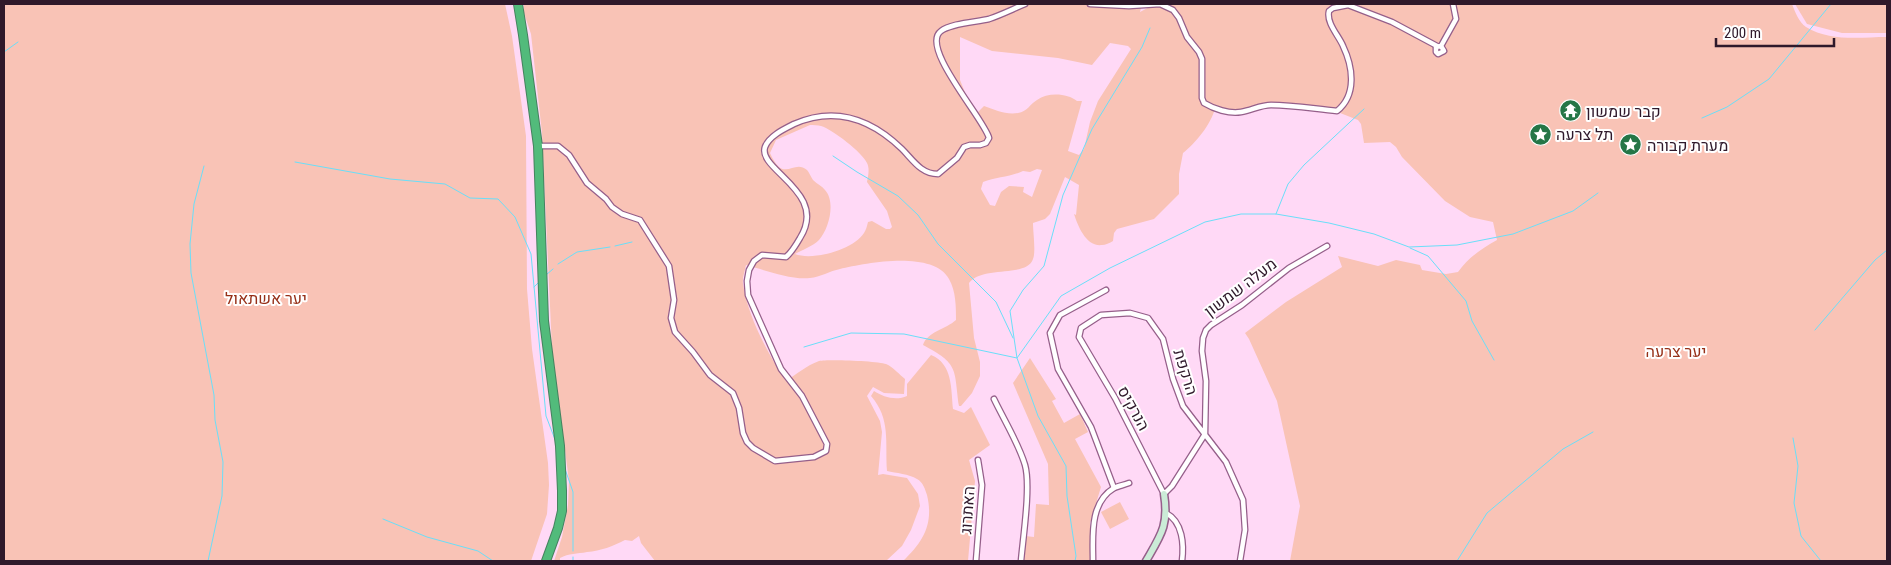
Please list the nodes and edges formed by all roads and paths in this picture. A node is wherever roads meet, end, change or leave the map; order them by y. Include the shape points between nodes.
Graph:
1 (518, 4) edge
2 (1024, 4) edge
3 (1090, 4) edge
4 (1453, 4) edge
5 (538, 146) junction
6 (1327, 246) dead end
7 (1106, 290) dead end
8 (1079, 337) joint
9 (994, 399) dead end
10 (1205, 434) junction
11 (978, 460) dead end
12 (1128, 483) dead end
13 (1114, 488) junction
14 (1164, 494) junction
15 (1166, 513) junction
16 (546, 561) edge
17 (976, 561) edge
18 (1020, 561) edge
19 (1093, 561) edge
20 (1146, 561) edge
21 (1182, 561) edge
22 (1240, 561) edge

1 - 5 highway
2 - 5 street via 992,18 948,27 938,35 937,42 948,71 989,138 986,143 964,147 957,158 938,174 923,170 890,139 866,122 852,117 823,116 801,121 784,128 765,147 764,153 772,167 803,199 805,227 786,257 762,255 754,261 747,281 748,294 777,362 802,396 827,444 826,451 814,457 774,461 747,442 733,393 710,375 675,332 671,318 674,300 669,266 640,220 612,207 587,184 569,155 558,146
3 - 4 street via 1160,4 1173,10 1202,59 1204,104 1232,112 1265,105 1337,110 1344,106 1352,80 1348,59 1329,18 1333,8 1348,6 1374,15 1439,46 1456,19
5 - 16 highway via 544,321 560,446 562,491 562,511
6 - 10 street, מעלה שמשון via 1289,268 1206,330 1202,351 1206,381
7 - 13 street via 1060,315 1050,333 1058,369 1091,427
8 - 10 street, הרקפת via 1081,328 1102,315 1130,313 1148,318 1163,339 1183,406
8 - 14 street, הנרקיס
9 - 18 street via 1026,470
10 - 14 street
10 - 22 street, הרקפת via 1226,462 1243,500 1245,530
11 - 17 street, האתרוג via 982,485
12 - 13 street
13 - 19 street via 1105,496 1096,513
14 - 15 street
15 - 20 street via 1165,524
15 - 21 street via 1180,530

